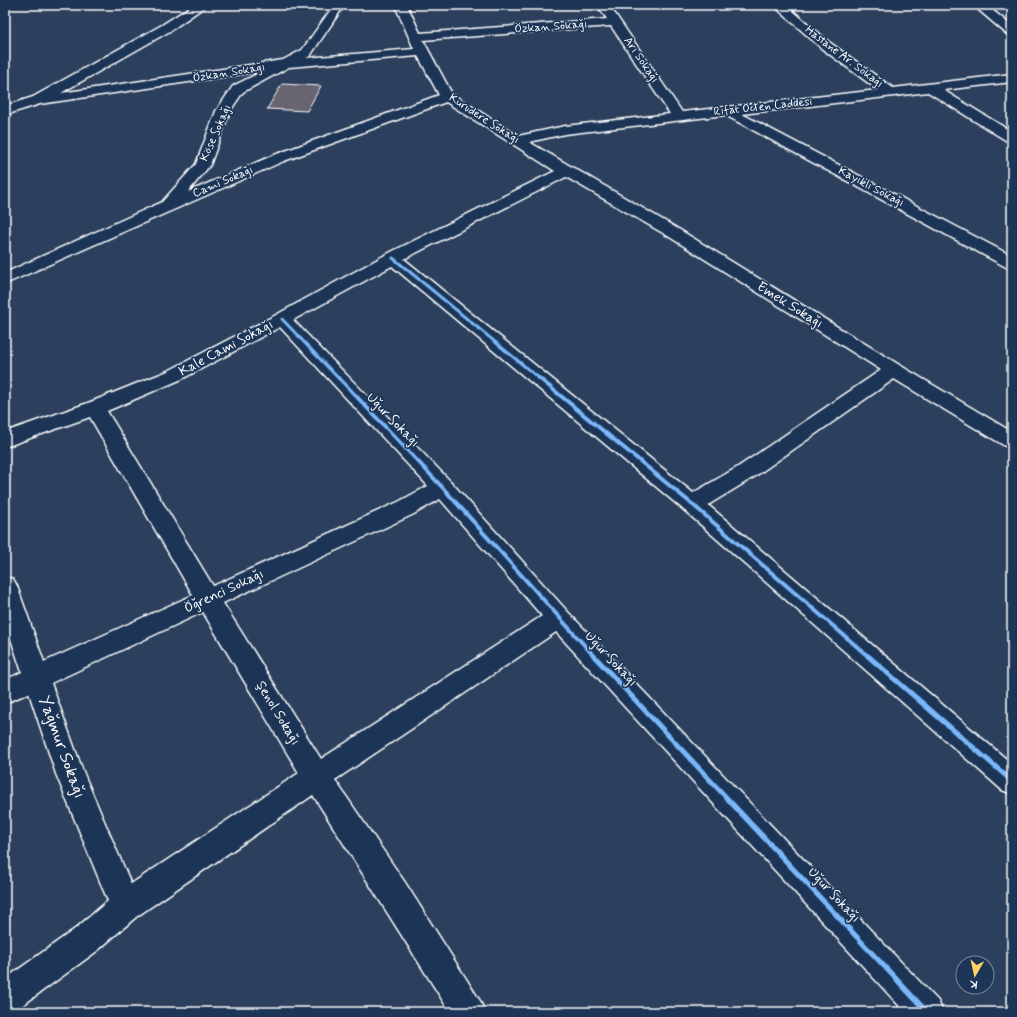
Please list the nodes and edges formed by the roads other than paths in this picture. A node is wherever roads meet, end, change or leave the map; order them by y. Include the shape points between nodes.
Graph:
1 (201, 5) edge
2 (342, 5) edge
3 (401, 5) edge
4 (602, 5) edge
5 (778, 5) edge
6 (979, 5) edge
7 (615, 22) junction
8 (1012, 32) edge
9 (416, 37) junction
10 (422, 52) junction
11 (282, 64) junction
12 (1012, 78) edge
13 (930, 88) junction
14 (891, 93) junction
15 (447, 97) junction
16 (38, 100) junction
17 (5, 111) edge
18 (729, 112) junction
19 (678, 116) junction
20 (1012, 138) edge
21 (516, 140) junction
22 (567, 171) junction
23 (165, 207) junction
24 (393, 258) junction
25 (1012, 263) edge
26 (5, 279) edge
27 (282, 319) junction
28 (894, 370) junction
29 (95, 408) junction
30 (5, 440) edge
31 (1012, 440) edge
32 (443, 488) junction
33 (692, 504) junction
34 (5, 586) edge
35 (208, 599) junction
36 (558, 618) junction
37 (37, 678) junction
38 (5, 692) edge
39 (317, 777) junction
40 (1012, 781) edge
41 (125, 906) junction
42 (5, 999) edge
43 (469, 1012) edge
44 (927, 1012) edge

1 - 16 street via 166,28
2 - 11 street, Köse Sokağı via 337,8 306,53
3 - 9 street, Kurudere Sokağı
4 - 7 street, Arı Sokağı
5 - 14 street, Hastane Ar. Sokağı via 825,45
6 - 8 street
7 - 9 street, Özkan Sokağı
7 - 19 street, Arı Sokağı
9 - 10 street, Kurudere Sokağı
10 - 11 street, Özkan Sokağı
10 - 15 street, Kurudere Sokağı
11 - 16 street, Özkan Sokağı
11 - 23 street, Köse Sokağı via 238,89 223,111 203,165
12 - 13 street, Rıfat Öcten Caddesi
13 - 14 street, Rıfat Öcten Caddesi
13 - 20 street
14 - 18 street, Rıfat Öcten Caddesi
15 - 21 street, Kurudere Sokağı
15 - 23 street, Cami Sokağı via 279,158
16 - 17 street
18 - 19 street, Rıfat Öcten Caddesi
18 - 25 street, Kayıklı Sokağı
19 - 21 street, Rıfat Öcten Caddesi via 565,130
21 - 22 street, Kurudere Sokağı
22 - 24 street, Kale Cami Sokağı
22 - 28 street, Emek Sokağı via 674,233
23 - 26 street, Cami Sokağı
24 - 27 street, Kale Cami Sokağı
24 - 33 street
27 - 29 street, Kale Cami Sokağı via 175,375
27 - 32 street, Uğur Sokağı
28 - 31 street, Emek Sokağı
28 - 33 street via 746,472
29 - 30 street, Kale Cami Sokağı
29 - 35 street, Şenol Sokağı
32 - 35 street, Öğrenci Sokağı via 399,511
32 - 36 street, Uğur Sokağı
33 - 40 street
34 - 37 street, Yağmur Sokağı
35 - 37 street, Öğrenci Sokağı
35 - 39 street, Şenol Sokağı
36 - 39 street
36 - 44 street, Uğur Sokağı
37 - 38 street, Öğrenci Sokağı
37 - 41 street, Yağmur Sokağı via 70,774
39 - 41 street
39 - 43 street, Şenol Sokağı
41 - 42 street via 86,940

